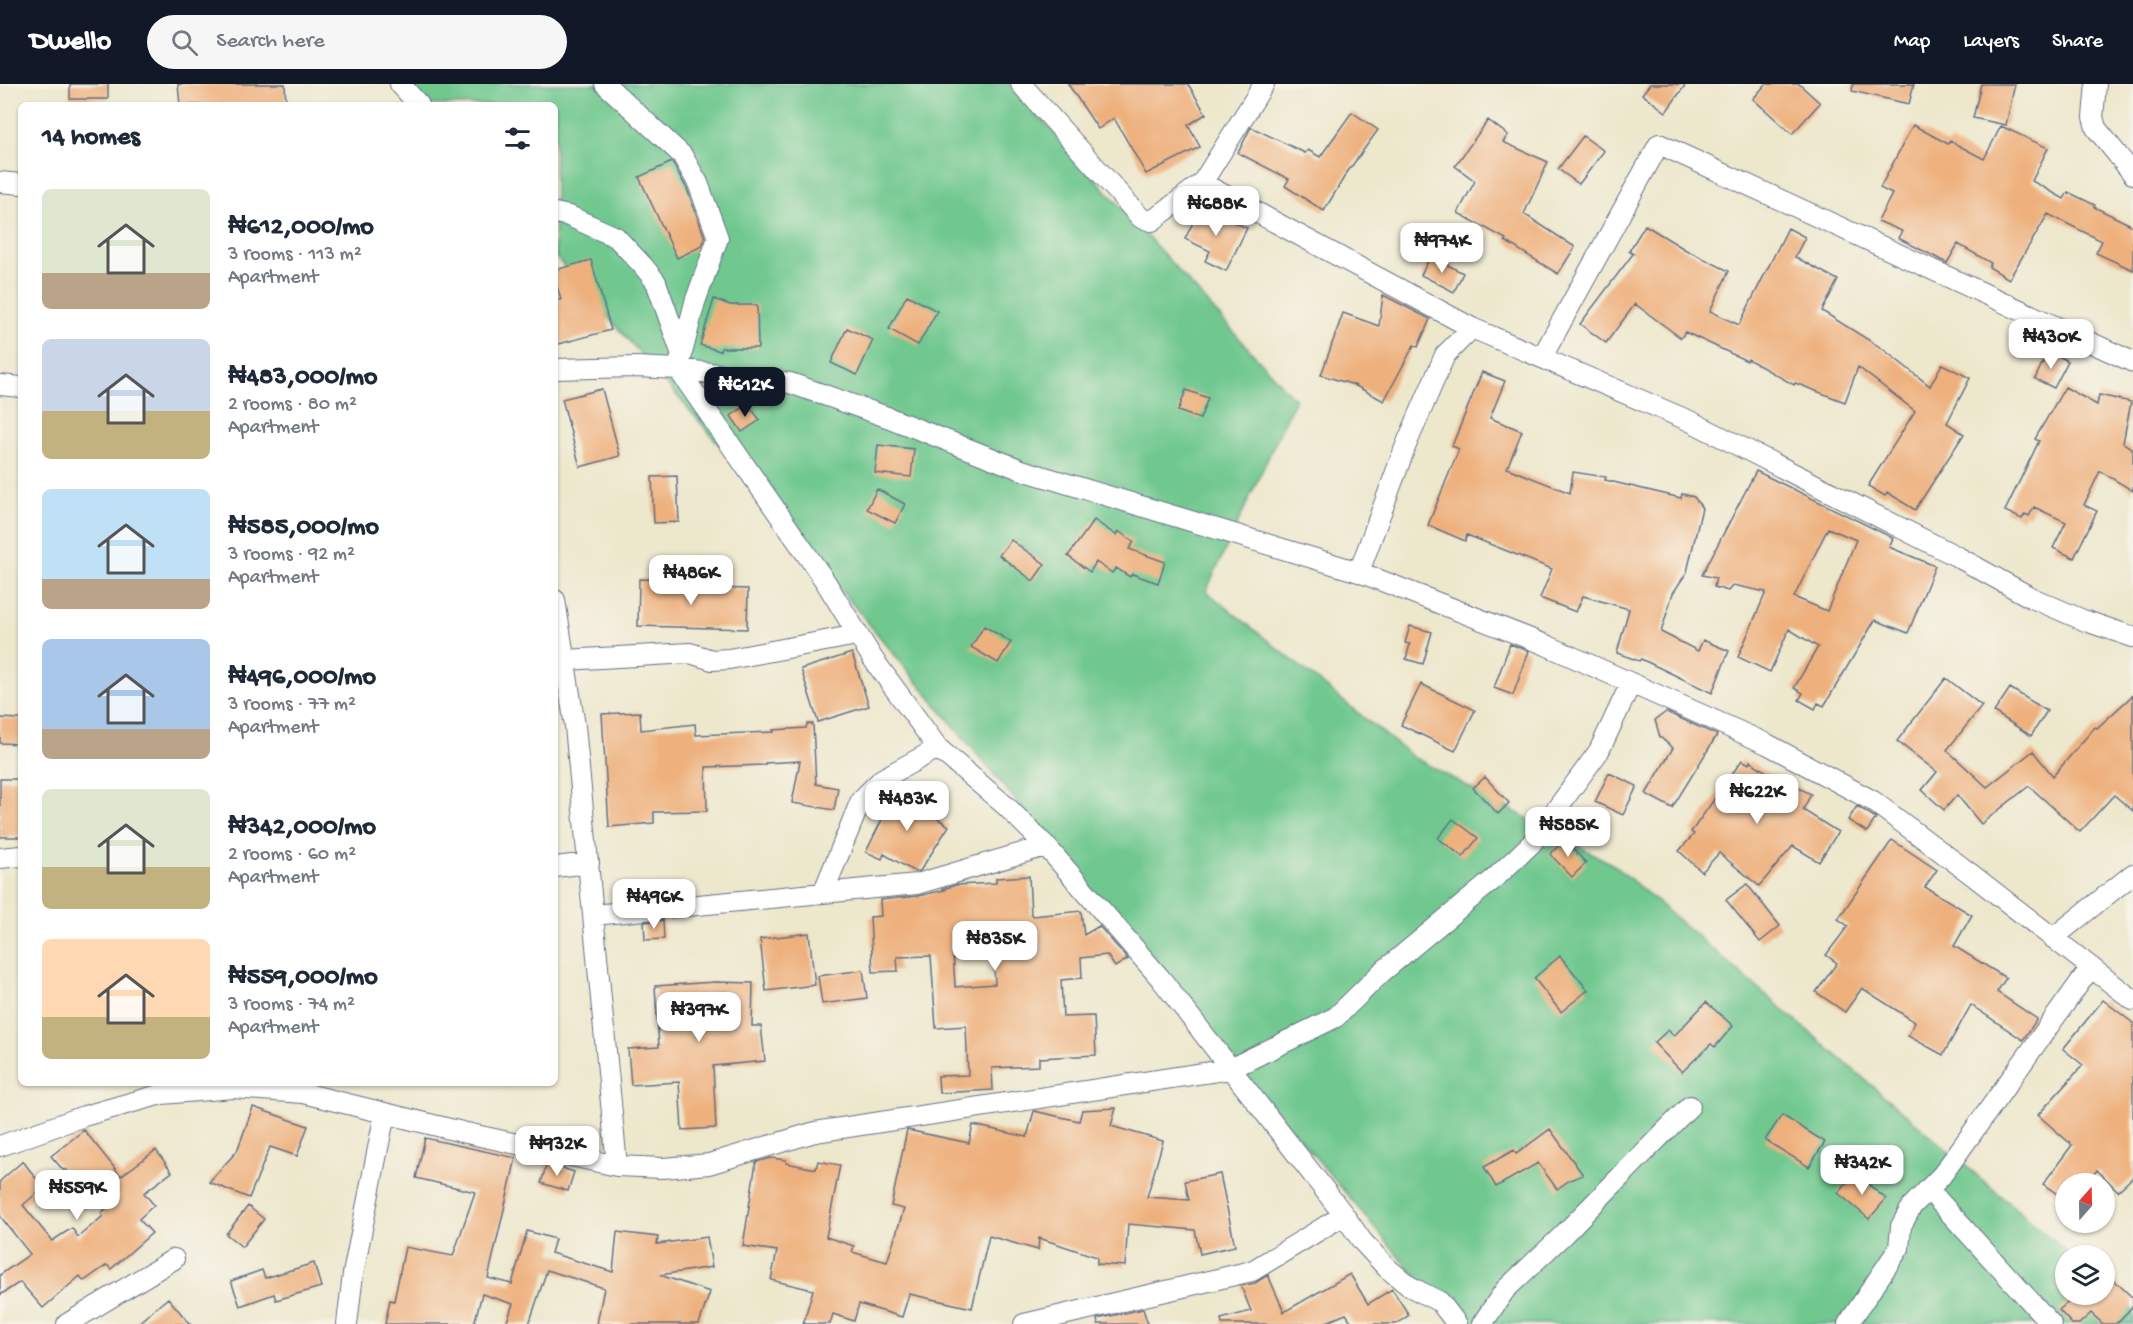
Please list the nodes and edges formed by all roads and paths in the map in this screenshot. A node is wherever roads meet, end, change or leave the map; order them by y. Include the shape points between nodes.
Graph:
1 (400, 84) edge
2 (605, 84) edge
3 (1021, 84) edge
4 (1264, 84) edge
5 (2096, 84) edge
6 (416, 102) edge
7 (2133, 174) edge
8 (0, 182) edge
9 (1202, 183) junction
10 (18, 184) edge
11 (558, 214) edge
12 (1472, 328) junction
13 (2131, 354) edge
14 (1542, 357) junction
15 (680, 362) junction
16 (558, 369) edge
17 (0, 385) edge
18 (18, 387) edge
19 (1359, 572) junction
20 (558, 625) edge
21 (857, 635) junction
22 (2133, 637) edge
23 (565, 660) junction
24 (1631, 683) junction
25 (938, 748) junction
26 (1046, 846) junction
27 (18, 856) edge
28 (0, 858) edge
29 (589, 863) junction
30 (558, 867) edge
31 (2133, 874) edge
32 (823, 893) junction
33 (593, 915) junction
34 (2053, 938) junction
35 (2091, 968) junction
36 (2133, 1000) edge
37 (1230, 1069) junction
38 (1690, 1107) dead end
39 (385, 1113) junction
40 (0, 1146) edge
41 (617, 1166) junction
42 (1928, 1189) junction
43 (1344, 1215) junction
44 (174, 1259) dead end
45 (68, 1324) edge
46 (346, 1324) edge
47 (1024, 1324) edge
48 (1457, 1324) edge
49 (1482, 1324) edge
50 (1848, 1324) edge
51 (2051, 1324) edge

1 - 6 street
2 - 15 street via 682,155 698,183 718,238 695,302
3 - 9 street via 1141,218 1152,221
4 - 9 street
5 - 7 street via 2092,117 2096,128
8 - 10 street
9 - 12 street
11 - 15 street via 616,237 644,267 656,282
12 - 14 street
12 - 19 street via 1445,355 1406,444
13 - 14 street via 1659,144
14 - 22 street via 1692,422 2032,598
15 - 16 street
15 - 19 street via 790,383 1022,470
15 - 21 street
17 - 18 street
19 - 24 street via 1546,645
20 - 23 street
21 - 23 street via 729,659 712,660 690,653
21 - 25 street
23 - 29 street
24 - 34 street via 1767,744 1873,801
24 - 37 street via 1599,751 1531,844 1336,1017
25 - 26 street
25 - 32 street via 882,779 861,800
26 - 32 street via 917,884
26 - 37 street via 1161,979
27 - 28 street
29 - 30 street
29 - 33 street
31 - 34 street
32 - 33 street
33 - 41 street
34 - 35 street
35 - 36 street
35 - 42 street
37 - 41 street via 815,1132 709,1164
37 - 43 street
38 - 49 street via 1505,1290
39 - 40 street via 303,1093 233,1088 194,1091 162,1094 84,1116
39 - 41 street
39 - 46 street
42 - 50 street via 1901,1226 1899,1248
42 - 51 street
43 - 47 street via 1252,1271
43 - 48 street via 1386,1267 1409,1286 1440,1302
44 - 45 street

